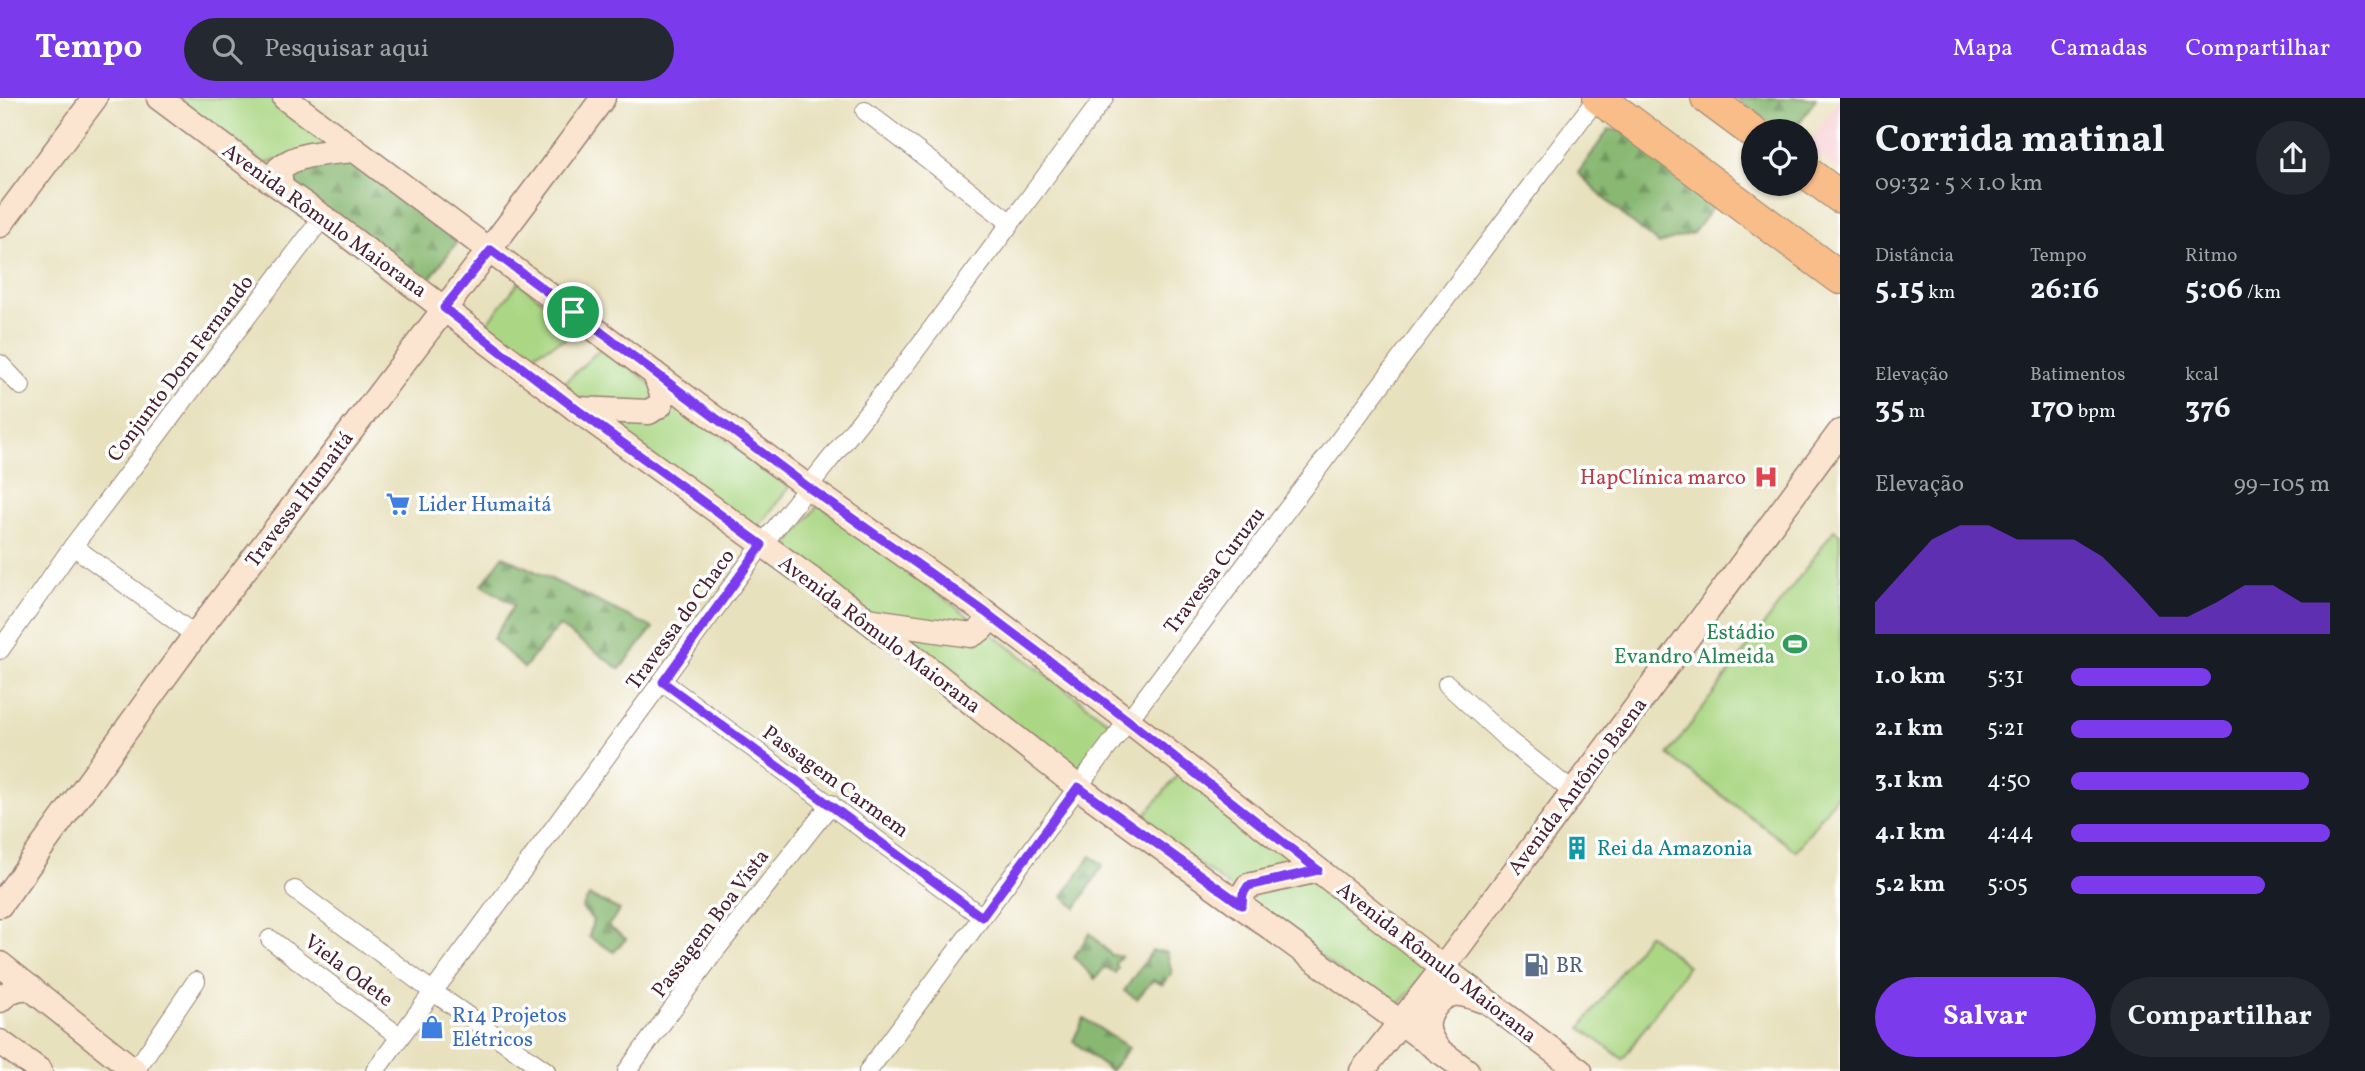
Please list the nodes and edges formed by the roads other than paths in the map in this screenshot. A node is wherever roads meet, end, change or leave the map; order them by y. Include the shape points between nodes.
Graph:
1 (95, 98) edge
2 (159, 98) edge
3 (285, 98) edge
4 (603, 98) edge
5 (1104, 98) edge
6 (1598, 98) edge
7 (1720, 102) edge
8 (865, 111) dead end
9 (1741, 121) edge
10 (353, 149) junction
11 (1818, 181) edge
12 (281, 187) junction
13 (1840, 197) edge
14 (323, 217) junction
15 (1011, 223) junction
16 (0, 225) edge
17 (491, 250) junction
18 (1840, 278) edge
19 (444, 308) junction
20 (0, 364) edge
21 (655, 374) junction
22 (21, 386) dead end
23 (576, 409) junction
24 (1840, 432) edge
25 (808, 487) junction
26 (762, 545) junction
27 (73, 546) junction
28 (985, 612) junction
29 (866, 620) junction
30 (195, 635) junction
31 (0, 650) edge
32 (663, 682) junction
33 (1447, 684) dead end
34 (1129, 721) junction
35 (1078, 787) junction
36 (1573, 792) junction
37 (831, 804) junction
38 (1318, 870) junction
39 (295, 890) dead end
40 (0, 905) edge
41 (1242, 905) junction
42 (982, 917) junction
43 (270, 939) dead end
44 (0, 964) edge
45 (1443, 968) junction
46 (197, 981) dead end
47 (31, 988) junction
48 (432, 992) junction
49 (0, 1000) edge
50 (1488, 1002) junction
51 (1401, 1023) junction
52 (400, 1037) junction
53 (0, 1042) edge
54 (1438, 1050) junction
55 (40, 1071) edge
56 (135, 1071) edge
57 (375, 1071) edge
58 (546, 1071) edge
59 (627, 1071) edge
60 (868, 1071) edge
61 (1362, 1071) edge
62 (1467, 1071) edge
63 (1580, 1071) edge

1 - 16 street
2 - 12 street, Avenida Rômulo Maiorana
3 - 10 street, Avenida Rômulo Maiorana
4 - 17 street, Travessa Humaitá
5 - 15 street, Travessa do Chaco
6 - 18 highway
6 - 34 street, Travessa Curuzu
7 - 9 highway
8 - 15 street
10 - 12 street via 286,162 279,169
10 - 17 street, Avenida Rômulo Maiorana
11 - 13 highway
12 - 14 street, Avenida Rômulo Maiorana
14 - 19 street, Avenida Rômulo Maiorana
14 - 27 street, Conjunto Dom Fernando
15 - 25 street, Travessa do Chaco
17 - 19 street, Travessa Humaitá
17 - 21 street, Avenida Rômulo Maiorana
19 - 23 street, Avenida Rômulo Maiorana
19 - 30 street, Travessa Humaitá
20 - 22 street
21 - 23 street via 663,397 649,412
21 - 25 street, Avenida Rômulo Maiorana
23 - 26 street, Avenida Rômulo Maiorana
24 - 36 street, Avenida Antônio Baena
25 - 26 street, Travessa do Chaco
25 - 28 street, Avenida Rômulo Maiorana
26 - 29 street, Avenida Rômulo Maiorana
26 - 32 street, Travessa do Chaco
27 - 30 street
27 - 31 street, Conjunto Dom Fernando
28 - 29 street via 982,630 971,635
28 - 34 street, Avenida Rômulo Maiorana
29 - 35 street, Avenida Rômulo Maiorana
30 - 40 street, Travessa Humaitá
32 - 37 street, Passagem Carmem
32 - 48 street, Travessa do Chaco
33 - 36 street
34 - 35 street, Travessa Curuzu
34 - 38 street, Avenida Rômulo Maiorana
35 - 41 street, Avenida Rômulo Maiorana
35 - 42 street, Travessa Curuzu
36 - 45 street, Avenida Antônio Baena
37 - 42 street, Passagem Carmem
37 - 59 street, Passagem Boa Vista
38 - 41 street via 1248,886
38 - 45 street, Avenida Rômulo Maiorana
39 - 48 street
41 - 51 street, Avenida Rômulo Maiorana
42 - 60 street, Travessa Curuzu
43 - 52 street, Viela Odete
44 - 47 street
45 - 50 street, Avenida Rômulo Maiorana
45 - 51 street, Avenida Antônio Baena
46 - 56 street
47 - 49 street via 12,990
47 - 56 street
48 - 52 street, Travessa do Chaco
48 - 58 street
50 - 54 street via 1452,994 1442,999 1427,1022
50 - 63 street, Avenida Rômulo Maiorana
51 - 54 street, Avenida Rômulo Maiorana
51 - 61 street, Avenida Antônio Baena
52 - 57 street, Travessa do Chaco
53 - 55 street
54 - 62 street, Avenida Rômulo Maiorana

